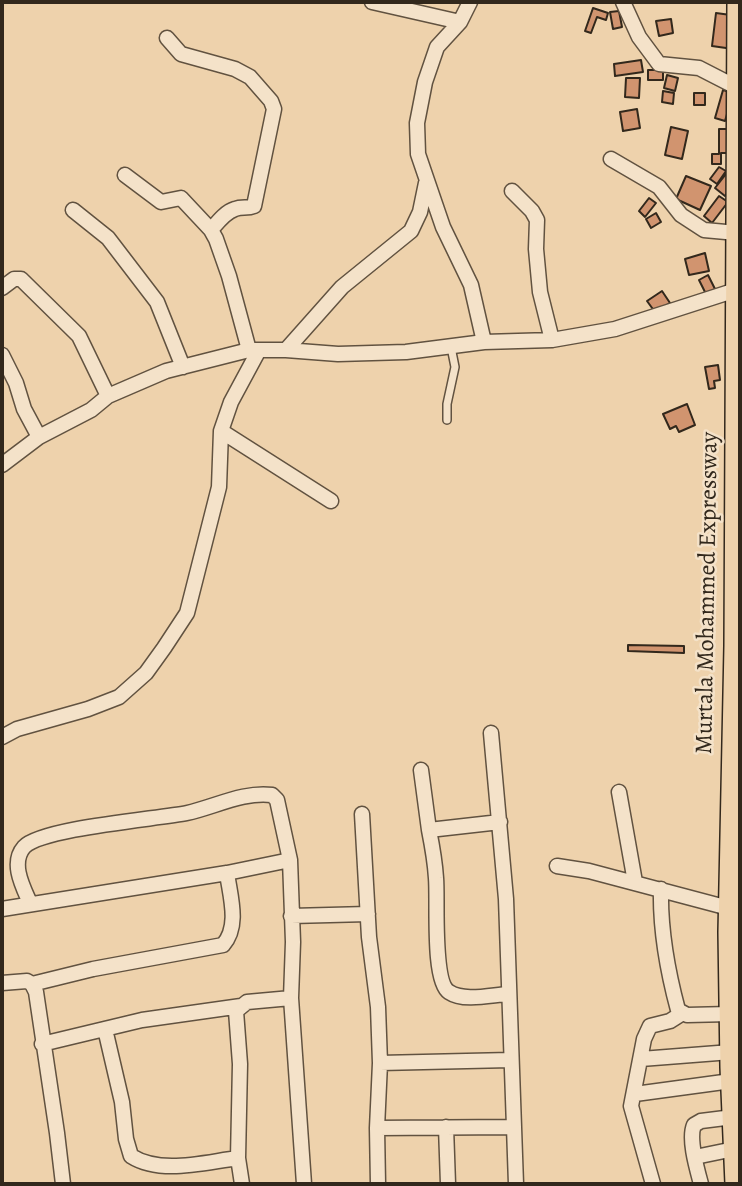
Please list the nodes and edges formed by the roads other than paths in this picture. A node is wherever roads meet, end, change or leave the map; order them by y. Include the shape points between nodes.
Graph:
1 (372, 2) edge
2 (470, 2) edge
3 (623, 2) edge
4 (738, 2) edge
5 (460, 22) junction
6 (167, 38) dead end
7 (738, 88) junction
8 (611, 159) dead end
9 (125, 174) dead end
10 (426, 182) junction
11 (512, 191) dead end
12 (74, 210) dead end
13 (211, 230) junction
14 (737, 233) junction
15 (2, 288) edge
16 (736, 290) junction
17 (552, 340) junction
18 (485, 342) junction
19 (451, 346) junction
20 (254, 350) junction
21 (286, 350) junction
22 (2, 355) edge
23 (183, 367) junction
24 (108, 396) junction
25 (447, 420) dead end
26 (221, 431) junction
27 (39, 437) junction
28 (2, 465) edge
29 (331, 500) dead end
30 (491, 733) dead end
31 (2, 737) edge
32 (421, 770) dead end
33 (620, 792) dead end
34 (362, 814) dead end
35 (500, 822) junction
36 (429, 830) junction
37 (290, 860) junction
38 (557, 866) dead end
39 (227, 873) junction
40 (635, 882) junction
41 (661, 889) junction
42 (30, 903) junction
43 (2, 909) edge
44 (735, 909) edge
45 (368, 914) junction
46 (290, 916) junction
47 (2, 983) edge
48 (32, 984) junction
49 (508, 994) junction
50 (291, 998) junction
51 (241, 1006) junction
52 (681, 1014) junction
53 (730, 1014) junction
54 (106, 1029) junction
55 (42, 1044) junction
56 (731, 1052) junction
57 (641, 1059) junction
58 (510, 1060) junction
59 (380, 1063) junction
60 (731, 1081) junction
61 (635, 1094) junction
62 (733, 1117) junction
63 (446, 1127) junction
64 (512, 1127) junction
65 (377, 1128) junction
66 (734, 1149) junction
67 (238, 1158) junction
68 (696, 1159) junction
69 (62, 1184) edge
70 (242, 1184) edge
71 (304, 1184) edge
72 (378, 1184) edge
73 (448, 1184) edge
74 (516, 1184) edge
75 (653, 1184) edge
76 (701, 1184) edge
77 (736, 1184) edge

1 - 5 street
2 - 5 street
3 - 7 street via 639,37 659,64 699,68
4 - 7 main road, Murtala Mohammed Expressway
5 - 10 street via 437,47 425,82 417,123 418,154
6 - 13 street via 181,54 250,77 274,109 254,205 236,208
7 - 14 main road, Murtala Mohammed Expressway
8 - 14 street via 659,187 681,215 704,230
9 - 13 street via 160,202 181,198
10 - 18 street via 471,285
10 - 21 street via 411,231 342,287
11 - 17 street via 537,220 540,292
12 - 23 street via 108,238 157,302
13 - 20 street
14 - 16 main road, Murtala Mohammed Expressway
15 - 24 street via 21,279 79,335
16 - 17 street via 615,329
16 - 44 main road, Murtala Mohammed Expressway
17 - 18 street
18 - 19 street
19 - 21 street via 338,354
19 - 25 lane via 455,368
20 - 21 street
20 - 23 street
20 - 26 street
22 - 27 street
23 - 24 street
24 - 27 street
26 - 29 street
26 - 31 street via 219,486 187,613 158,657 119,697
27 - 28 street
30 - 35 street
32 - 36 street
33 - 40 street
34 - 45 street
35 - 36 street
35 - 49 street
36 - 49 street via 441,982 448,992 459,996
37 - 39 street
37 - 42 street via 277,800 272,795 256,795 186,813 64,832 25,846 18,858 19,877
37 - 46 street
38 - 40 street
39 - 42 street
39 - 48 street via 233,927 223,945
40 - 41 street
41 - 44 street
41 - 52 street via 661,935
42 - 43 street
44 - 53 main road, Murtala Mohammed Expressway
45 - 46 street
45 - 59 street
46 - 50 street
47 - 48 street
48 - 55 street
49 - 58 street
50 - 51 street
50 - 71 street
51 - 54 street
51 - 67 street via 236,1011
52 - 53 street
52 - 57 street via 650,1026
53 - 56 main road, Murtala Mohammed Expressway
54 - 55 street
54 - 67 street via 131,1156 153,1165
55 - 69 street
56 - 57 street
56 - 60 main road, Murtala Mohammed Expressway
57 - 61 street
58 - 59 street
58 - 64 street
59 - 65 street
60 - 61 street
60 - 62 main road, Murtala Mohammed Expressway
61 - 75 street via 631,1106
62 - 66 main road, Murtala Mohammed Expressway
62 - 68 street via 694,1125
63 - 64 street
63 - 65 street
63 - 73 street
64 - 74 street
65 - 72 street
66 - 68 street
66 - 77 main road, Murtala Mohammed Expressway
67 - 70 street
68 - 76 street

